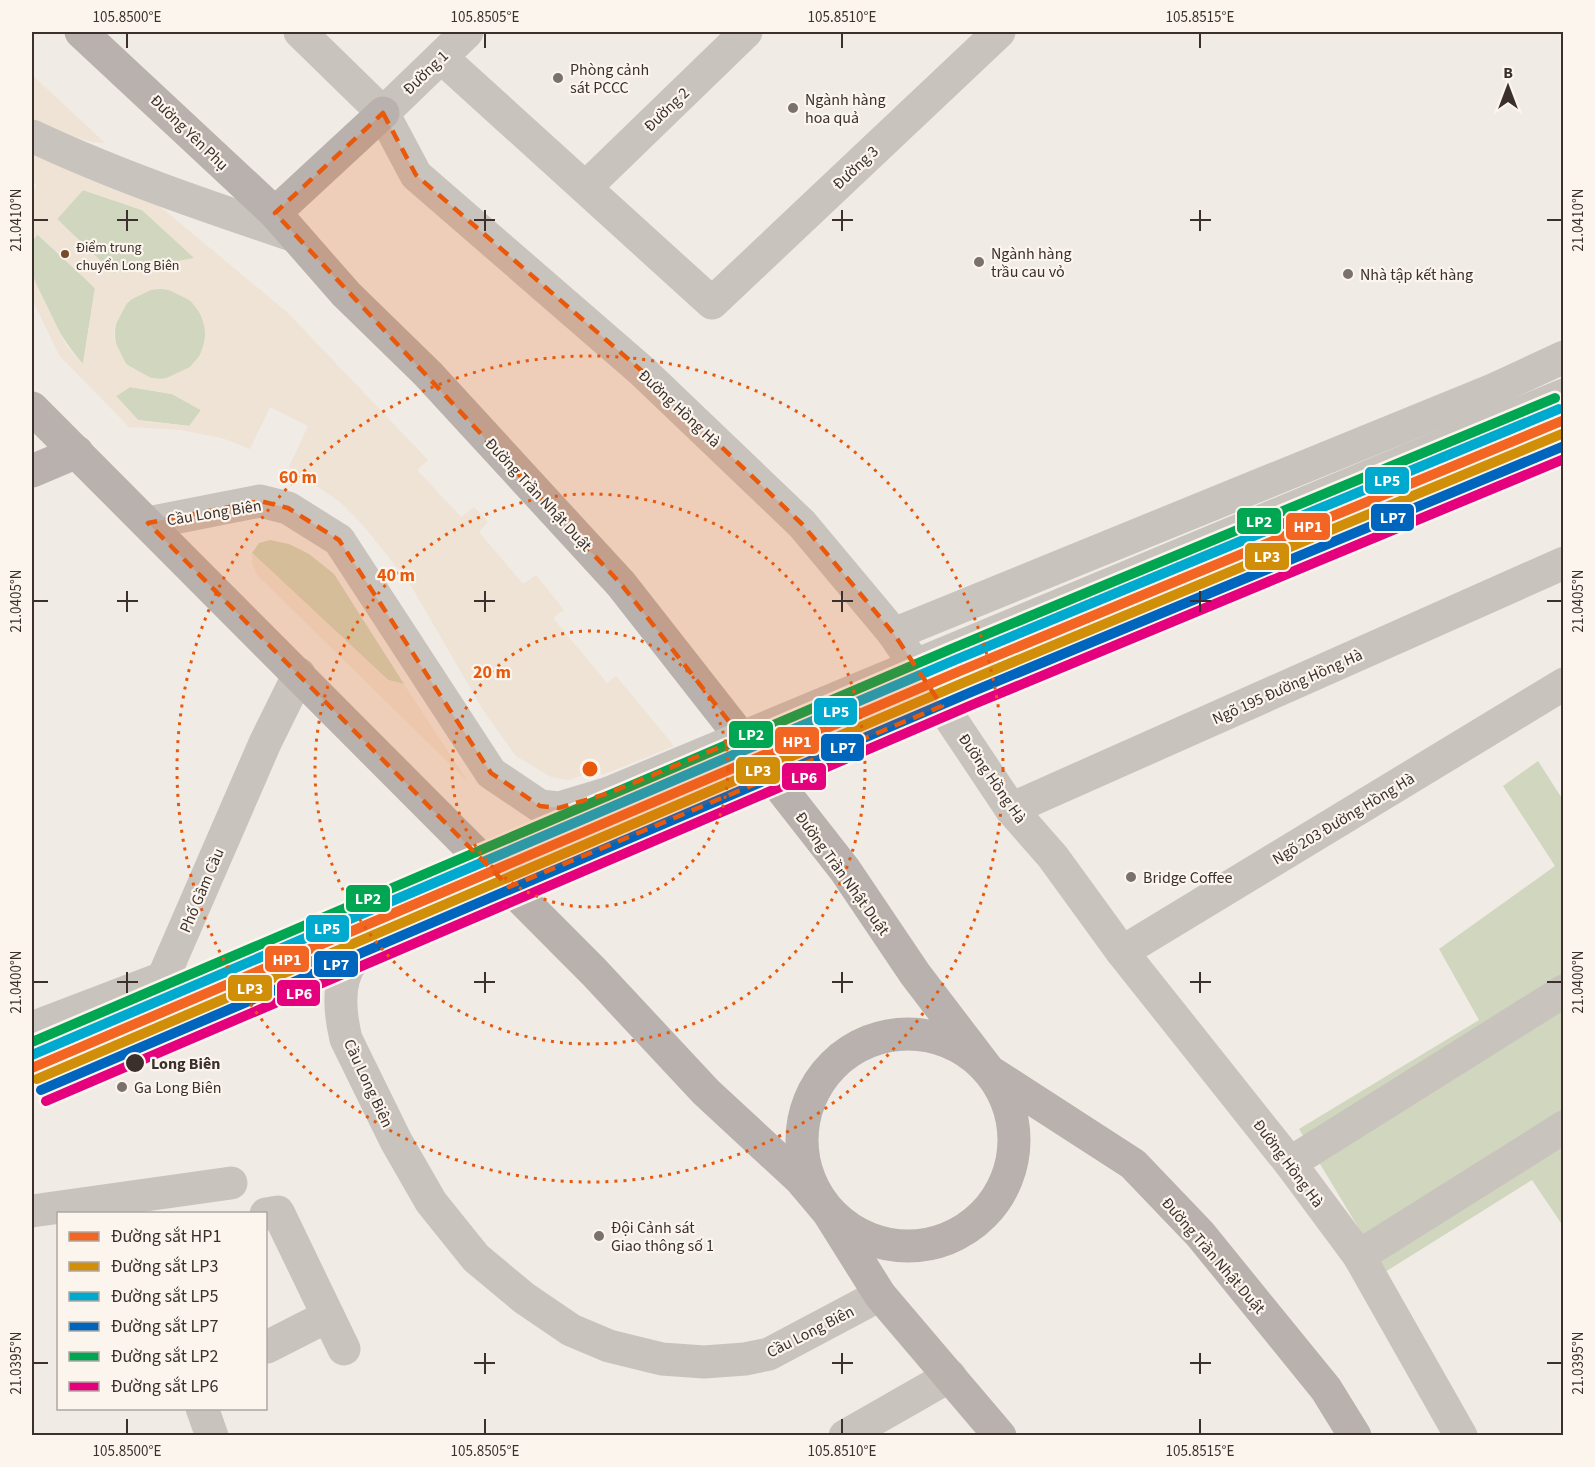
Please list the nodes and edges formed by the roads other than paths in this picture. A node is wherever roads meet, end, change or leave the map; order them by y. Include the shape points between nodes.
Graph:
1 (81, 32) edge
2 (300, 32) edge
3 (467, 32) edge
4 (746, 32) edge
5 (999, 32) edge
6 (441, 57) junction
7 (383, 113) junction
8 (32, 136) edge
9 (586, 187) junction
10 (285, 225) junction
11 (1563, 357) edge
12 (1563, 395) edge
13 (32, 408) edge
14 (1563, 447) edge
15 (76, 452) junction
16 (32, 471) edge
17 (148, 523) junction
18 (1563, 563) edge
19 (894, 634) junction
20 (299, 674) junction
21 (1563, 684) edge
22 (1011, 808) junction
23 (1122, 952) junction
24 (1563, 991) edge
25 (32, 1028) edge
26 (989, 1071) junction
27 (1563, 1127) edge
28 (1290, 1163) junction
29 (231, 1183) dead end
30 (32, 1211) edge
31 (828, 1212) junction
32 (267, 1214) edge
33 (57, 1224) edge
34 (1359, 1257) junction
35 (880, 1295) junction
36 (328, 1316) junction
37 (267, 1347) dead end
38 (344, 1349) dead end
39 (950, 1376) junction
40 (203, 1410) edge
41 (212, 1436) edge
42 (845, 1436) edge
43 (1000, 1436) edge
44 (1355, 1436) edge
45 (1461, 1436) edge

1 - 10 main road, Đường Yên Phụ
2 - 7 street, Đường Hồng Hà
3 - 6 street, Đường 1
4 - 9 street, Đường 2
5 - 9 street, Đường 3 via 712,303
6 - 7 street, Đường 1
6 - 9 street
7 - 10 main road
7 - 19 street, Đường Hồng Hà via 416,175 642,371 793,516
8 - 10 street via 177,196
10 - 26 main road, Đường Trần Nhật Duật via 621,584 845,870 915,974
11 - 19 street via 1496,389
12 - 17 street, Cầu Long Biên, bridge via 609,793 559,808 540,806 491,773 339,540 288,508 260,501
13 - 15 main road
14 - 35 street, Cầu Long Biên, bridge via 375,943 353,960 342,984 346,1039 430,1202 476,1258 524,1298 572,1330 609,1346 662,1359 744,1359 769,1354
15 - 16 main road
15 - 17 main road
17 - 20 main road
18 - 22 street, Ngõ 195 Đường Hồng Hà
19 - 22 street, Đường Hồng Hà
20 - 25 street, Phố Gầm Cầu via 163,978
20 - 31 main road via 594,972 706,1092 801,1180
21 - 23 street, Ngõ 203 Đường Hồng Hà
22 - 23 street, Đường Hồng Hà via 1053,857
23 - 28 street, Đường Hồng Hà
24 - 28 street
26 - 31 main road via 1005,1095 1013,1122 1014,1151 1000,1194 977,1221 954,1237 928,1245 900,1247 849,1230
26 - 31 main road via 968,1052 942,1039 913,1033 867,1042 834,1062 816,1084 804,1110 800,1138 802,1164
26 - 44 main road, Đường Trần Nhật Duật via 1133,1164 1200,1234 1326,1389
27 - 34 street
28 - 34 street, Đường Hồng Hà
29 - 30 street
30 - 33 street
31 - 35 main road
32 - 36 street via 278,1212
34 - 45 street, Đường Hồng Hà
35 - 39 main road
36 - 37 street
36 - 38 street
39 - 42 street
39 - 43 main road
40 - 41 street

